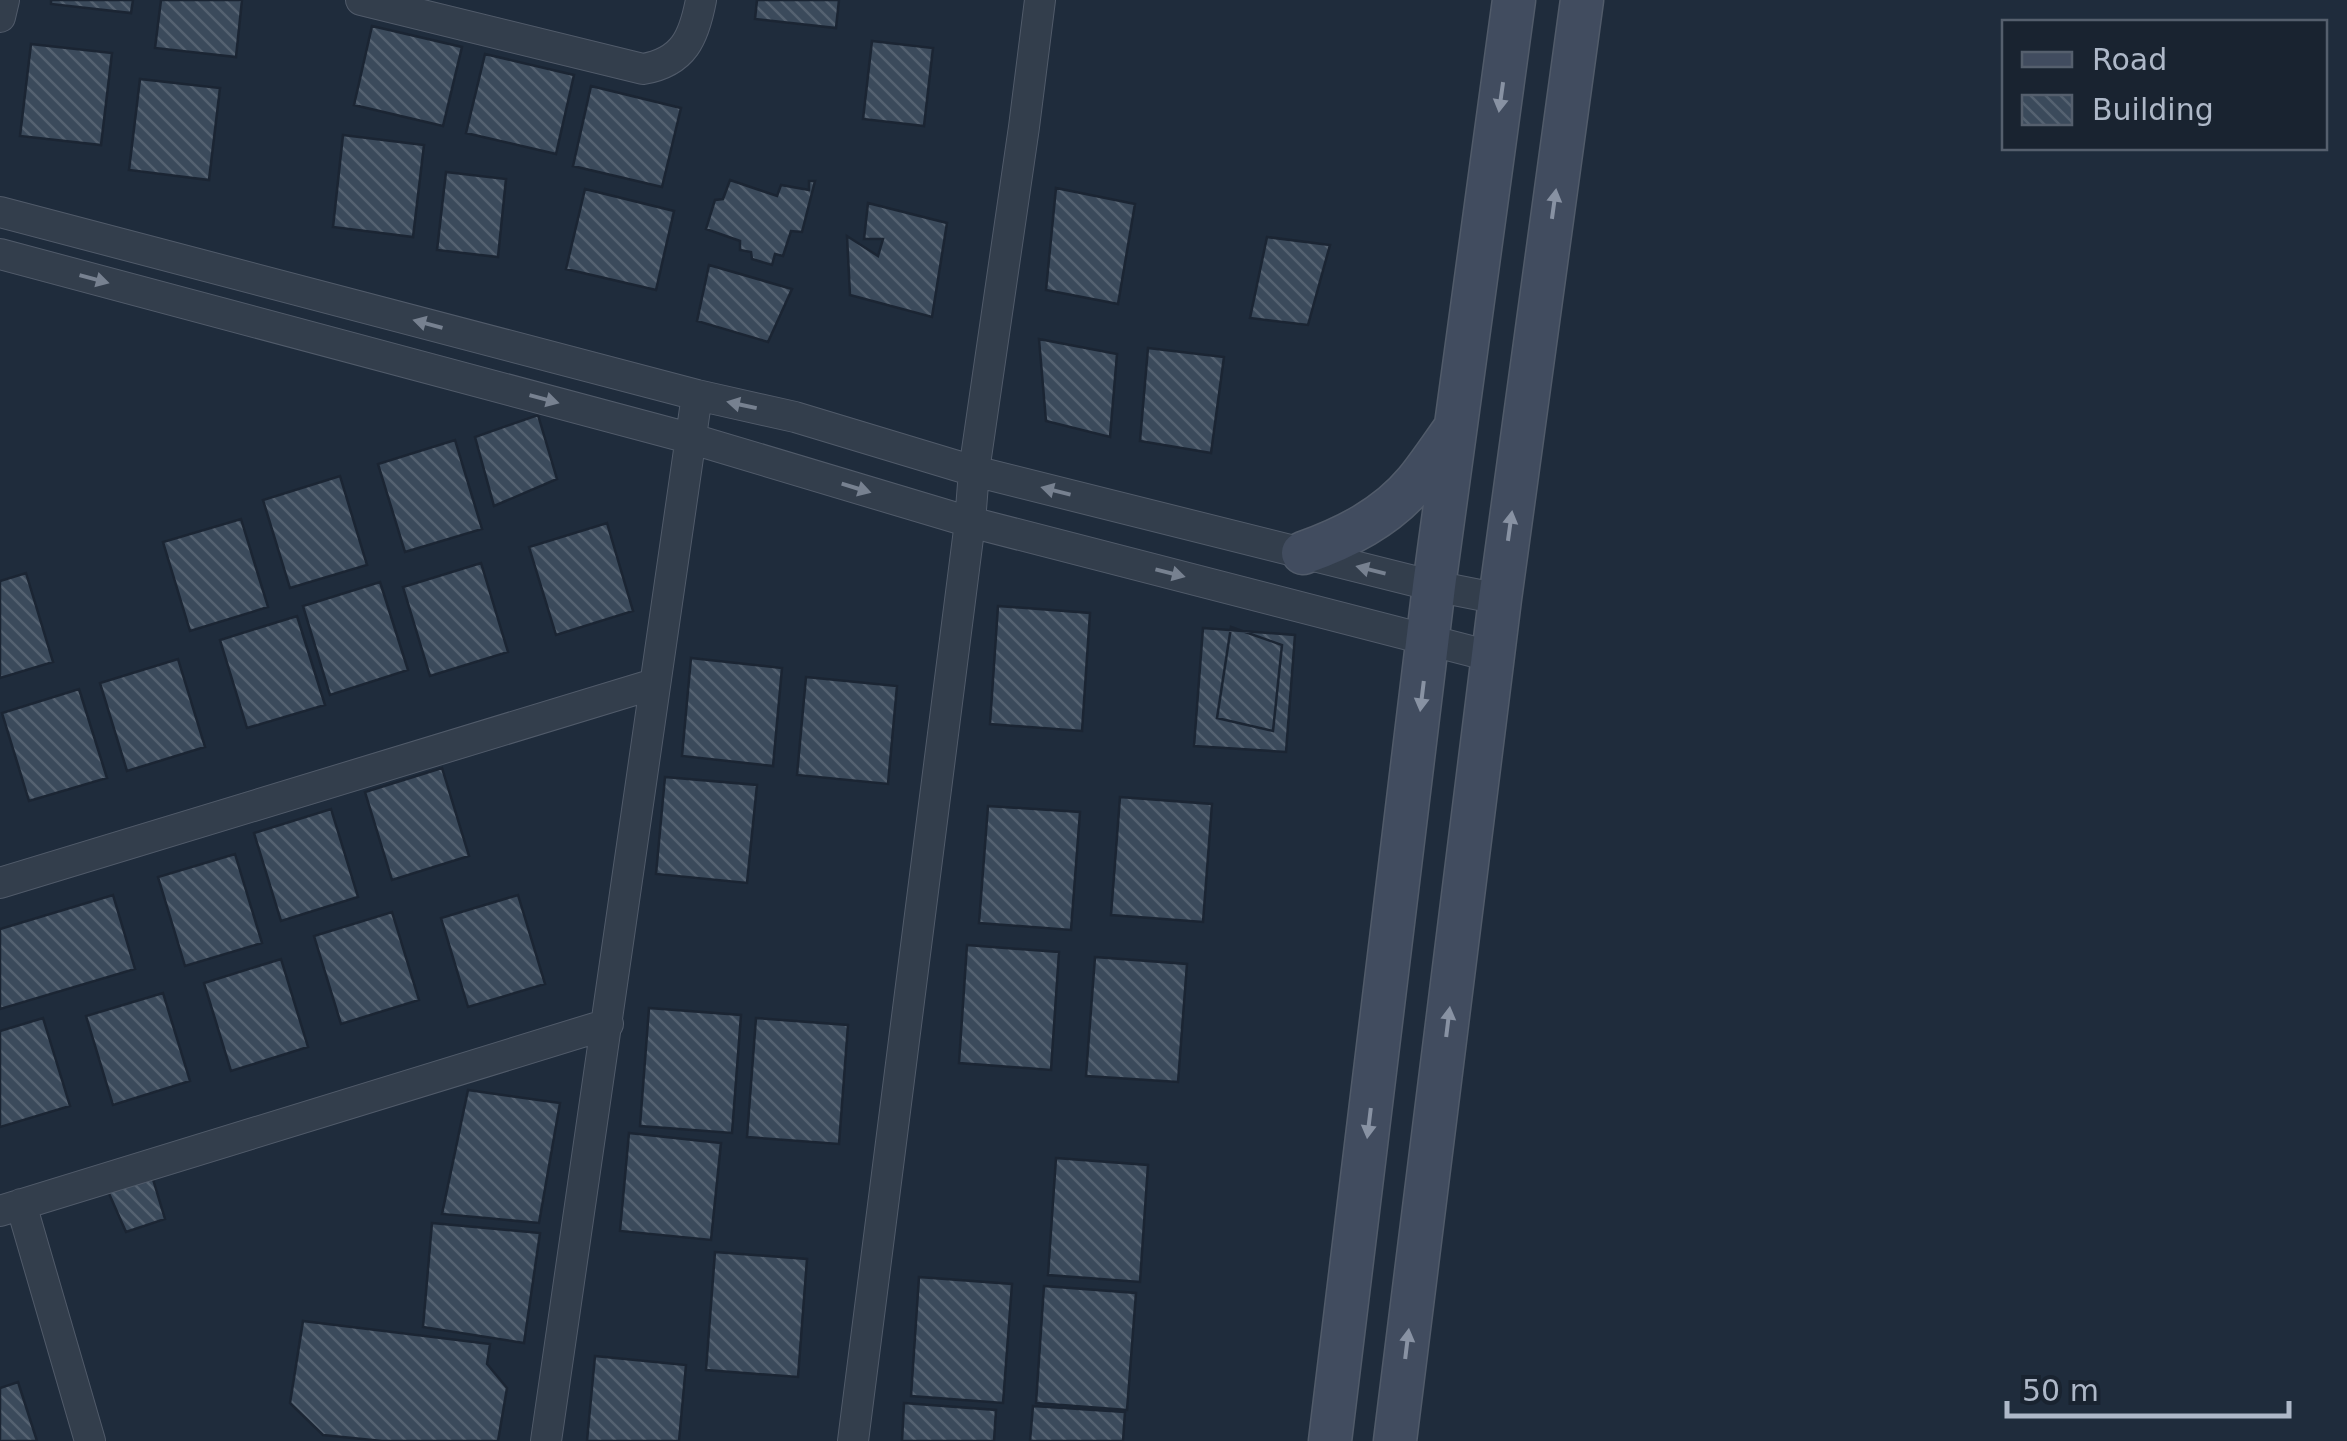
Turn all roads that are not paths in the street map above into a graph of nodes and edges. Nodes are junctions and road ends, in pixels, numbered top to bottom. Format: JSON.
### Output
{"nodes":[{"id":1,"x":4,"y":0,"type":"edge"},
{"id":2,"x":361,"y":0,"type":"edge"},
{"id":3,"x":701,"y":0,"type":"edge"},
{"id":4,"x":1040,"y":0,"type":"edge"},
{"id":5,"x":1514,"y":0,"type":"edge"},
{"id":6,"x":1582,"y":0,"type":"edge"},
{"id":7,"x":0,"y":17,"type":"edge"},
{"id":8,"x":0,"y":212,"type":"edge"},
{"id":9,"x":0,"y":254,"type":"edge"},
{"id":10,"x":697,"y":395,"type":"junction"},
{"id":11,"x":1456,"y":426,"type":"junction"},
{"id":12,"x":689,"y":438,"type":"junction"},
{"id":13,"x":974,"y":471,"type":"junction"},
{"id":14,"x":970,"y":522,"type":"junction"},
{"id":15,"x":1303,"y":553,"type":"junction"},
{"id":16,"x":1434,"y":586,"type":"junction"},
{"id":17,"x":1500,"y":600,"type":"junction"},
{"id":18,"x":1429,"y":639,"type":"junction"},
{"id":19,"x":1494,"y":657,"type":"junction"},
{"id":20,"x":654,"y":684,"type":"junction"},
{"id":21,"x":0,"y":883,"type":"edge"},
{"id":22,"x":608,"y":1024,"type":"junction"},
{"id":23,"x":10,"y":1207,"type":"edge"},
{"id":24,"x":90,"y":1441,"type":"edge"},
{"id":25,"x":546,"y":1441,"type":"edge"},
{"id":26,"x":853,"y":1441,"type":"edge"},
{"id":27,"x":1330,"y":1441,"type":"edge"},
{"id":28,"x":1395,"y":1441,"type":"edge"}],
"edges":[{"from":1,"to":7,"type":"street"},
{"from":2,"to":3,"type":"street"},
{"from":4,"to":13,"type":"street"},
{"from":5,"to":11,"type":"street","one_way":true},
{"from":17,"to":6,"type":"street","one_way":true},
{"from":10,"to":8,"type":"street","one_way":true},
{"from":9,"to":12,"type":"street","one_way":true},
{"from":10,"to":12,"type":"street"},
{"from":13,"to":10,"type":"street","one_way":true},
{"from":11,"to":15,"type":"street"},
{"from":11,"to":16,"type":"street"},
{"from":12,"to":14,"type":"street","one_way":true},
{"from":12,"to":20,"type":"street"},
{"from":13,"to":14,"type":"street"},
{"from":15,"to":13,"type":"street","one_way":true},
{"from":14,"to":18,"type":"street","one_way":true},
{"from":14,"to":26,"type":"street"},
{"from":16,"to":15,"type":"street","one_way":true},
{"from":16,"to":17,"type":"street"},
{"from":16,"to":18,"type":"street"},
{"from":17,"to":19,"type":"street"},
{"from":18,"to":19,"type":"street"},
{"from":18,"to":27,"type":"street","one_way":true},
{"from":28,"to":19,"type":"street","one_way":true},
{"from":20,"to":21,"type":"street"},
{"from":20,"to":22,"type":"street"},
{"from":22,"to":23,"type":"street"},
{"from":22,"to":25,"type":"street"},
{"from":23,"to":24,"type":"street"}]}
